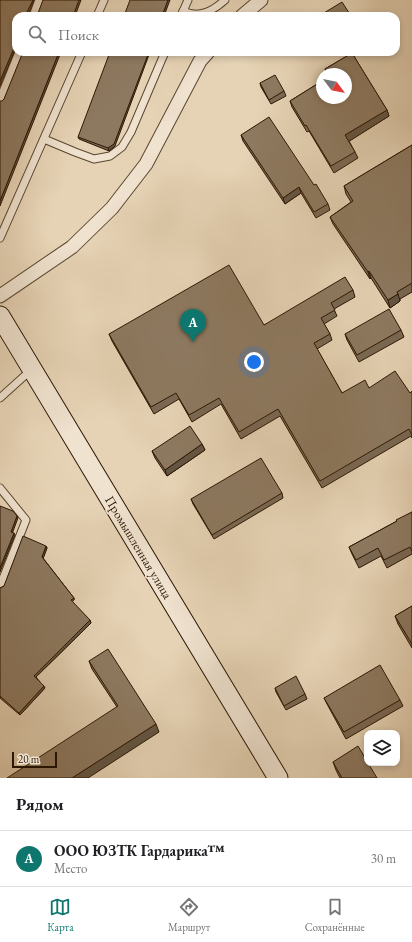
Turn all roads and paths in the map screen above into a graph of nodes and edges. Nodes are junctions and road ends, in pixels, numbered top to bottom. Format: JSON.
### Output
{"nodes":[{"id":1,"x":39,"y":0,"type":"edge"},
{"id":2,"x":104,"y":0,"type":"edge"},
{"id":3,"x":188,"y":0,"type":"edge"},
{"id":4,"x":225,"y":0,"type":"edge"},
{"id":5,"x":261,"y":0,"type":"edge"},
{"id":6,"x":34,"y":12,"type":"edge"},
{"id":7,"x":99,"y":12,"type":"edge"},
{"id":8,"x":183,"y":12,"type":"edge"},
{"id":9,"x":206,"y":12,"type":"edge"},
{"id":10,"x":247,"y":12,"type":"edge"},
{"id":11,"x":17,"y":56,"type":"edge"},
{"id":12,"x":80,"y":56,"type":"edge"},
{"id":13,"x":164,"y":56,"type":"edge"},
{"id":14,"x":205,"y":56,"type":"edge"},
{"id":15,"x":0,"y":98,"type":"edge"},
{"id":16,"x":44,"y":139,"type":"junction"},
{"id":17,"x":0,"y":238,"type":"edge"},
{"id":18,"x":0,"y":296,"type":"edge"},
{"id":19,"x":0,"y":316,"type":"edge"},
{"id":20,"x":32,"y":369,"type":"junction"},
{"id":21,"x":0,"y":398,"type":"edge"},
{"id":22,"x":0,"y":488,"type":"edge"},
{"id":23,"x":0,"y":586,"type":"edge"},
{"id":24,"x":278,"y":778,"type":"edge"}],
"edges":[{"from":1,"to":6,"type":"lane"},
{"from":2,"to":7,"type":"lane"},
{"from":3,"to":8,"type":"lane"},
{"from":4,"to":9,"type":"lane"},
{"from":5,"to":10,"type":"street"},
{"from":11,"to":15,"type":"lane"},
{"from":12,"to":16,"type":"lane"},
{"from":13,"to":16,"type":"lane"},
{"from":14,"to":18,"type":"street"},
{"from":16,"to":17,"type":"lane"},
{"from":19,"to":20,"type":"street","name":"Промышленная улица"},
{"from":20,"to":21,"type":"lane"},
{"from":20,"to":24,"type":"street","name":"Промышленная улица"},
{"from":22,"to":23,"type":"lane"}]}
